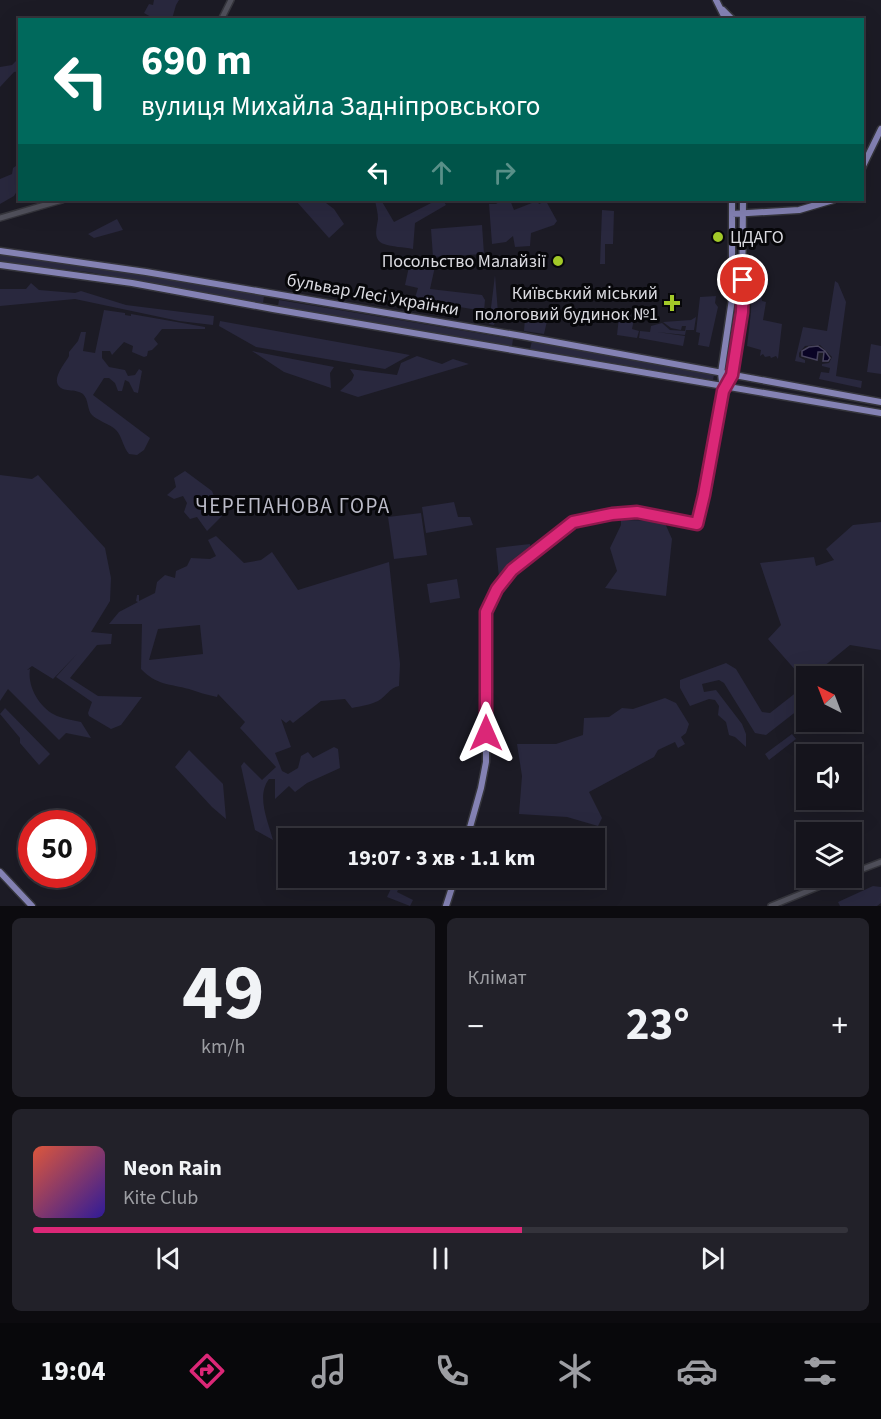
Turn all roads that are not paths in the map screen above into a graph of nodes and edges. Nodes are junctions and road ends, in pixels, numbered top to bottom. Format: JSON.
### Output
{"nodes":[{"id":1,"x":231,"y":0,"type":"edge"},
{"id":2,"x":716,"y":0,"type":"edge"},
{"id":3,"x":722,"y":9,"type":"junction"},
{"id":4,"x":222,"y":18,"type":"edge"},
{"id":5,"x":725,"y":18,"type":"edge"},
{"id":6,"x":732,"y":18,"type":"edge"},
{"id":7,"x":881,"y":129,"type":"edge"},
{"id":8,"x":864,"y":164,"type":"edge"},
{"id":9,"x":59,"y":201,"type":"edge"},
{"id":10,"x":732,"y":201,"type":"edge"},
{"id":11,"x":743,"y":201,"type":"edge"},
{"id":12,"x":744,"y":201,"type":"edge"},
{"id":13,"x":830,"y":201,"type":"edge"},
{"id":14,"x":764,"y":213,"type":"junction"},
{"id":15,"x":732,"y":214,"type":"junction"},
{"id":16,"x":742,"y":214,"type":"junction"},
{"id":17,"x":0,"y":218,"type":"edge"},
{"id":18,"x":0,"y":250,"type":"edge"},
{"id":19,"x":0,"y":265,"type":"edge"},
{"id":20,"x":275,"y":294,"type":"junction"},
{"id":21,"x":273,"y":309,"type":"junction"},
{"id":22,"x":721,"y":373,"type":"junction"},
{"id":23,"x":732,"y":375,"type":"junction"},
{"id":24,"x":782,"y":383,"type":"junction"},
{"id":25,"x":724,"y":387,"type":"junction"},
{"id":26,"x":825,"y":391,"type":"junction"},
{"id":27,"x":780,"y":395,"type":"junction"},
{"id":28,"x":881,"y":402,"type":"edge"},
{"id":29,"x":822,"y":403,"type":"junction"},
{"id":30,"x":881,"y":413,"type":"edge"},
{"id":31,"x":470,"y":828,"type":"edge"},
{"id":32,"x":881,"y":862,"type":"edge"},
{"id":33,"x":862,"y":869,"type":"edge"},
{"id":34,"x":0,"y":872,"type":"edge"},
{"id":35,"x":452,"y":888,"type":"edge"},
{"id":36,"x":815,"y":888,"type":"edge"},
{"id":37,"x":32,"y":906,"type":"edge"},
{"id":38,"x":446,"y":906,"type":"edge"},
{"id":39,"x":771,"y":906,"type":"edge"}],
"edges":[{"from":1,"to":4,"type":"street"},
{"from":2,"to":3,"type":"main road"},
{"from":3,"to":5,"type":"main road"},
{"from":3,"to":6,"type":"main road"},
{"from":7,"to":8,"type":"main road"},
{"from":9,"to":17,"type":"street"},
{"from":10,"to":15,"type":"main road"},
{"from":11,"to":16,"type":"main road"},
{"from":12,"to":14,"type":"main road"},
{"from":13,"to":14,"type":"main road"},
{"from":14,"to":16,"type":"main road"},
{"from":15,"to":16,"type":"main road"},
{"from":15,"to":22,"type":"main road"},
{"from":16,"to":23,"type":"main road"},
{"from":18,"to":20,"type":"main road","name":"бульвар Лесі Українки"},
{"from":19,"to":21,"type":"main road","name":"бульвар Лесі Українки"},
{"from":20,"to":21,"type":"main road"},
{"from":20,"to":22,"type":"main road","name":"бульвар Лесі Українки"},
{"from":21,"to":25,"type":"main road","name":"бульвар Лесі Українки"},
{"from":22,"to":23,"type":"main road","name":"бульвар Лесі Українки"},
{"from":22,"to":25,"type":"main road"},
{"from":23,"to":24,"type":"main road","name":"бульвар Лесі Українки"},
{"from":23,"to":25,"type":"main road"},
{"from":24,"to":26,"type":"main road","name":"бульвар Лесі Українки"},
{"from":24,"to":27,"type":"main road"},
{"from":25,"to":27,"type":"main road","name":"бульвар Лесі Українки"},
{"from":25,"to":31,"type":"main road"},
{"from":26,"to":28,"type":"main road","name":"бульвар Лесі Українки"},
{"from":26,"to":29,"type":"main road"},
{"from":27,"to":29,"type":"main road","name":"бульвар Лесі Українки"},
{"from":29,"to":30,"type":"main road","name":"бульвар Лесі Українки"},
{"from":32,"to":33,"type":"street"},
{"from":34,"to":37,"type":"main road"},
{"from":35,"to":38,"type":"main road"},
{"from":36,"to":39,"type":"street"}]}
